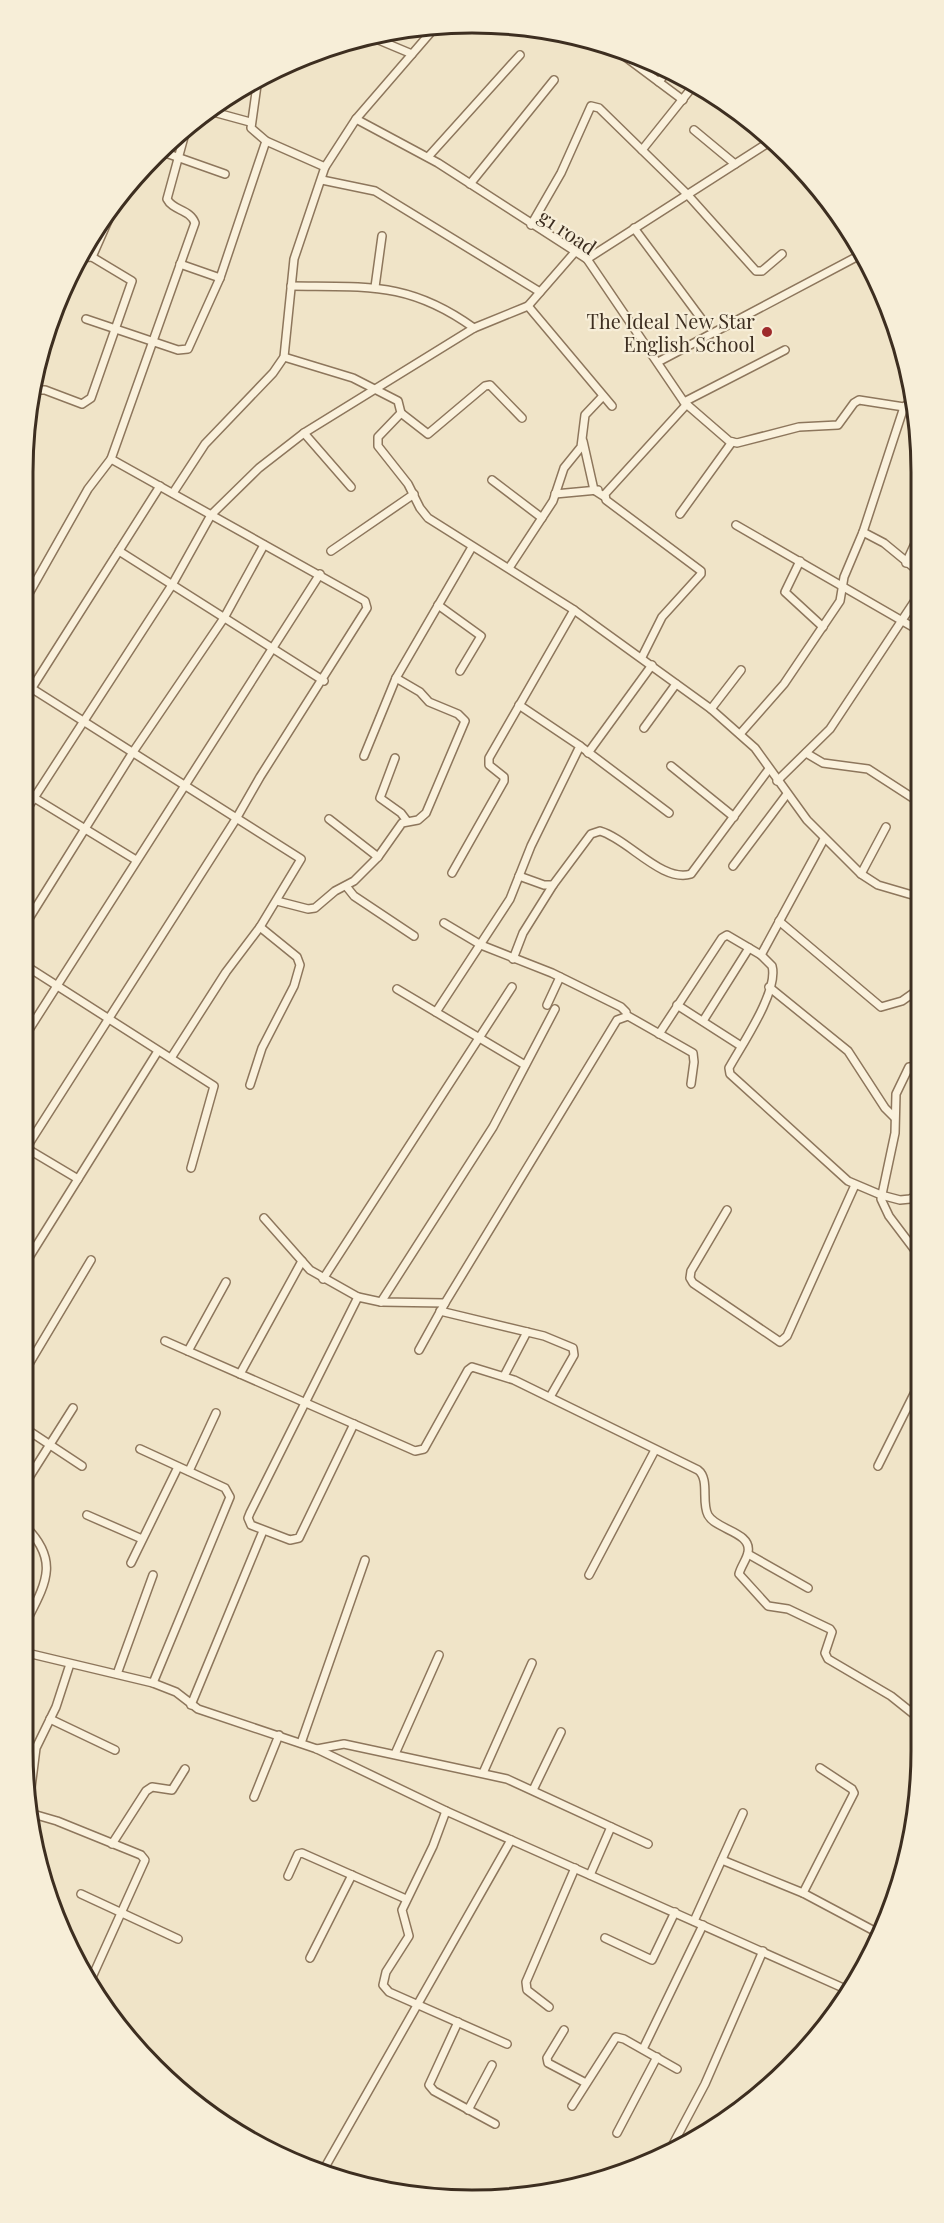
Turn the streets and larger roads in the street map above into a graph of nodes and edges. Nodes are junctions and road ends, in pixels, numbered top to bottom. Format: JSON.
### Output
{"nodes":[{"id":1,"x":428,"y":36,"type":"edge"},
{"id":2,"x":383,"y":42,"type":"edge"},
{"id":3,"x":412,"y":54,"type":"junction"},
{"id":4,"x":520,"y":55,"type":"dead end"},
{"id":5,"x":635,"y":64,"type":"edge"},
{"id":6,"x":663,"y":77,"type":"edge"},
{"id":7,"x":554,"y":80,"type":"dead end"},
{"id":8,"x":659,"y":82,"type":"junction"},
{"id":9,"x":256,"y":90,"type":"edge"},
{"id":10,"x":689,"y":91,"type":"edge"},
{"id":11,"x":683,"y":100,"type":"junction"},
{"id":12,"x":219,"y":114,"type":"edge"},
{"id":13,"x":356,"y":119,"type":"junction"},
{"id":14,"x":250,"y":122,"type":"junction"},
{"id":15,"x":694,"y":130,"type":"dead end"},
{"id":16,"x":266,"y":141,"type":"junction"},
{"id":17,"x":182,"y":143,"type":"edge"},
{"id":18,"x":765,"y":145,"type":"edge"},
{"id":19,"x":642,"y":150,"type":"junction"},
{"id":20,"x":170,"y":154,"type":"edge"},
{"id":21,"x":178,"y":157,"type":"junction"},
{"id":22,"x":428,"y":157,"type":"junction"},
{"id":23,"x":735,"y":164,"type":"junction"},
{"id":24,"x":326,"y":167,"type":"junction"},
{"id":25,"x":225,"y":174,"type":"dead end"},
{"id":26,"x":322,"y":180,"type":"junction"},
{"id":27,"x":470,"y":184,"type":"junction"},
{"id":28,"x":687,"y":194,"type":"junction"},
{"id":29,"x":531,"y":225,"type":"junction"},
{"id":30,"x":634,"y":228,"type":"junction"},
{"id":31,"x":382,"y":236,"type":"dead end"},
{"id":32,"x":99,"y":240,"type":"edge"},
{"id":33,"x":575,"y":252,"type":"junction"},
{"id":34,"x":782,"y":254,"type":"dead end"},
{"id":35,"x":92,"y":257,"type":"joint"},
{"id":36,"x":855,"y":258,"type":"edge"},
{"id":37,"x":587,"y":259,"type":"junction"},
{"id":38,"x":180,"y":264,"type":"junction"},
{"id":39,"x":220,"y":278,"type":"junction"},
{"id":40,"x":291,"y":286,"type":"junction"},
{"id":41,"x":375,"y":287,"type":"junction"},
{"id":42,"x":540,"y":292,"type":"junction"},
{"id":43,"x":528,"y":306,"type":"junction"},
{"id":44,"x":86,"y":319,"type":"dead end"},
{"id":45,"x":703,"y":321,"type":"dead end"},
{"id":46,"x":115,"y":328,"type":"junction"},
{"id":47,"x":474,"y":328,"type":"junction"},
{"id":48,"x":153,"y":341,"type":"junction"},
{"id":49,"x":785,"y":350,"type":"dead end"},
{"id":50,"x":284,"y":357,"type":"junction"},
{"id":51,"x":658,"y":362,"type":"junction"},
{"id":52,"x":373,"y":388,"type":"junction"},
{"id":53,"x":40,"y":390,"type":"edge"},
{"id":54,"x":599,"y":391,"type":"junction"},
{"id":55,"x":686,"y":403,"type":"junction"},
{"id":56,"x":612,"y":406,"type":"dead end"},
{"id":57,"x":904,"y":406,"type":"joint"},
{"id":58,"x":401,"y":413,"type":"junction"},
{"id":59,"x":522,"y":418,"type":"dead end"},
{"id":60,"x":304,"y":433,"type":"junction"},
{"id":61,"x":583,"y":441,"type":"junction"},
{"id":62,"x":732,"y":442,"type":"junction"},
{"id":63,"x":111,"y":459,"type":"junction"},
{"id":64,"x":492,"y":480,"type":"dead end"},
{"id":65,"x":160,"y":486,"type":"junction"},
{"id":66,"x":351,"y":487,"type":"dead end"},
{"id":67,"x":594,"y":490,"type":"junction"},
{"id":68,"x":173,"y":493,"type":"junction"},
{"id":69,"x":606,"y":493,"type":"junction"},
{"id":70,"x":414,"y":494,"type":"junction"},
{"id":71,"x":555,"y":494,"type":"junction"},
{"id":72,"x":680,"y":514,"type":"dead end"},
{"id":73,"x":211,"y":515,"type":"junction"},
{"id":74,"x":542,"y":518,"type":"junction"},
{"id":75,"x":736,"y":525,"type":"dead end"},
{"id":76,"x":863,"y":532,"type":"junction"},
{"id":77,"x":264,"y":544,"type":"junction"},
{"id":78,"x":472,"y":547,"type":"junction"},
{"id":79,"x":118,"y":551,"type":"junction"},
{"id":80,"x":331,"y":551,"type":"dead end"},
{"id":81,"x":911,"y":552,"type":"edge"},
{"id":82,"x":800,"y":561,"type":"junction"},
{"id":83,"x":906,"y":563,"type":"junction"},
{"id":84,"x":911,"y":566,"type":"edge"},
{"id":85,"x":509,"y":568,"type":"junction"},
{"id":86,"x":320,"y":574,"type":"junction"},
{"id":87,"x":33,"y":585,"type":"edge"},
{"id":88,"x":172,"y":585,"type":"junction"},
{"id":89,"x":843,"y":586,"type":"junction"},
{"id":90,"x":438,"y":605,"type":"junction"},
{"id":91,"x":911,"y":607,"type":"edge"},
{"id":92,"x":574,"y":610,"type":"junction"},
{"id":93,"x":224,"y":618,"type":"junction"},
{"id":94,"x":903,"y":620,"type":"junction"},
{"id":95,"x":911,"y":625,"type":"edge"},
{"id":96,"x":823,"y":627,"type":"junction"},
{"id":97,"x":273,"y":648,"type":"junction"},
{"id":98,"x":642,"y":657,"type":"junction"},
{"id":99,"x":652,"y":665,"type":"junction"},
{"id":100,"x":741,"y":670,"type":"dead end"},
{"id":101,"x":460,"y":671,"type":"dead end"},
{"id":102,"x":396,"y":678,"type":"junction"},
{"id":103,"x":324,"y":681,"type":"junction"},
{"id":104,"x":676,"y":684,"type":"junction"},
{"id":105,"x":33,"y":685,"type":"edge"},
{"id":106,"x":33,"y":689,"type":"edge"},
{"id":107,"x":519,"y":705,"type":"junction"},
{"id":108,"x":711,"y":709,"type":"junction"},
{"id":109,"x":83,"y":721,"type":"junction"},
{"id":110,"x":644,"y":728,"type":"dead end"},
{"id":111,"x":740,"y":734,"type":"junction"},
{"id":112,"x":580,"y":746,"type":"junction"},
{"id":113,"x":133,"y":752,"type":"junction"},
{"id":114,"x":588,"y":753,"type":"junction"},
{"id":115,"x":807,"y":753,"type":"junction"},
{"id":116,"x":364,"y":756,"type":"dead end"},
{"id":117,"x":395,"y":758,"type":"dead end"},
{"id":118,"x":671,"y":766,"type":"dead end"},
{"id":119,"x":769,"y":769,"type":"junction"},
{"id":120,"x":777,"y":781,"type":"junction"},
{"id":121,"x":185,"y":784,"type":"junction"},
{"id":122,"x":787,"y":795,"type":"junction"},
{"id":123,"x":34,"y":797,"type":"joint"},
{"id":124,"x":911,"y":797,"type":"edge"},
{"id":125,"x":669,"y":813,"type":"dead end"},
{"id":126,"x":734,"y":817,"type":"junction"},
{"id":127,"x":236,"y":819,"type":"junction"},
{"id":128,"x":329,"y":819,"type":"dead end"},
{"id":129,"x":407,"y":821,"type":"junction"},
{"id":130,"x":85,"y":827,"type":"junction"},
{"id":131,"x":886,"y":827,"type":"dead end"},
{"id":132,"x":824,"y":838,"type":"junction"},
{"id":133,"x":378,"y":857,"type":"junction"},
{"id":134,"x":136,"y":860,"type":"junction"},
{"id":135,"x":734,"y":866,"type":"dead end"},
{"id":136,"x":453,"y":873,"type":"dead end"},
{"id":137,"x":861,"y":874,"type":"junction"},
{"id":138,"x":519,"y":876,"type":"junction"},
{"id":139,"x":553,"y":885,"type":"junction"},
{"id":140,"x":346,"y":886,"type":"junction"},
{"id":141,"x":911,"y":894,"type":"edge"},
{"id":142,"x":277,"y":901,"type":"junction"},
{"id":143,"x":33,"y":910,"type":"edge"},
{"id":144,"x":779,"y":921,"type":"junction"},
{"id":145,"x":444,"y":923,"type":"dead end"},
{"id":146,"x":260,"y":927,"type":"junction"},
{"id":147,"x":414,"y":936,"type":"dead end"},
{"id":148,"x":480,"y":945,"type":"junction"},
{"id":149,"x":749,"y":948,"type":"junction"},
{"id":150,"x":761,"y":955,"type":"junction"},
{"id":151,"x":513,"y":959,"type":"junction"},
{"id":152,"x":33,"y":971,"type":"edge"},
{"id":153,"x":560,"y":977,"type":"junction"},
{"id":154,"x":56,"y":986,"type":"junction"},
{"id":155,"x":512,"y":987,"type":"dead end"},
{"id":156,"x":769,"y":987,"type":"junction"},
{"id":157,"x":397,"y":989,"type":"dead end"},
{"id":158,"x":911,"y":995,"type":"edge"},
{"id":159,"x":547,"y":1005,"type":"dead end"},
{"id":160,"x":677,"y":1005,"type":"junction"},
{"id":161,"x":555,"y":1009,"type":"dead end"},
{"id":162,"x":436,"y":1012,"type":"junction"},
{"id":163,"x":626,"y":1012,"type":"dead end"},
{"id":164,"x":108,"y":1020,"type":"junction"},
{"id":165,"x":703,"y":1021,"type":"junction"},
{"id":166,"x":33,"y":1022,"type":"edge"},
{"id":167,"x":659,"y":1034,"type":"junction"},
{"id":168,"x":479,"y":1038,"type":"junction"},
{"id":169,"x":741,"y":1046,"type":"junction"},
{"id":170,"x":158,"y":1051,"type":"junction"},
{"id":171,"x":171,"y":1058,"type":"junction"},
{"id":172,"x":525,"y":1065,"type":"junction"},
{"id":173,"x":911,"y":1067,"type":"edge"},
{"id":174,"x":691,"y":1084,"type":"dead end"},
{"id":175,"x":250,"y":1085,"type":"dead end"},
{"id":176,"x":894,"y":1117,"type":"junction"},
{"id":177,"x":33,"y":1137,"type":"edge"},
{"id":178,"x":33,"y":1156,"type":"edge"},
{"id":179,"x":191,"y":1168,"type":"dead end"},
{"id":180,"x":78,"y":1179,"type":"junction"},
{"id":181,"x":855,"y":1185,"type":"junction"},
{"id":182,"x":881,"y":1196,"type":"junction"},
{"id":183,"x":911,"y":1198,"type":"edge"},
{"id":184,"x":727,"y":1210,"type":"dead end"},
{"id":185,"x":264,"y":1218,"type":"dead end"},
{"id":186,"x":911,"y":1245,"type":"edge"},
{"id":187,"x":33,"y":1250,"type":"edge"},
{"id":188,"x":91,"y":1260,"type":"dead end"},
{"id":189,"x":302,"y":1261,"type":"junction"},
{"id":190,"x":323,"y":1278,"type":"junction"},
{"id":191,"x":226,"y":1282,"type":"dead end"},
{"id":192,"x":357,"y":1296,"type":"junction"},
{"id":193,"x":381,"y":1302,"type":"junction"},
{"id":194,"x":445,"y":1303,"type":"junction"},
{"id":195,"x":440,"y":1311,"type":"junction"},
{"id":196,"x":527,"y":1332,"type":"junction"},
{"id":197,"x":165,"y":1341,"type":"dead end"},
{"id":198,"x":419,"y":1350,"type":"dead end"},
{"id":199,"x":188,"y":1351,"type":"junction"},
{"id":200,"x":33,"y":1356,"type":"edge"},
{"id":201,"x":240,"y":1374,"type":"junction"},
{"id":202,"x":504,"y":1376,"type":"junction"},
{"id":203,"x":550,"y":1397,"type":"junction"},
{"id":204,"x":911,"y":1400,"type":"edge"},
{"id":205,"x":304,"y":1402,"type":"junction"},
{"id":206,"x":74,"y":1408,"type":"dead end"},
{"id":207,"x":216,"y":1413,"type":"dead end"},
{"id":208,"x":354,"y":1424,"type":"junction"},
{"id":209,"x":33,"y":1434,"type":"edge"},
{"id":210,"x":49,"y":1444,"type":"junction"},
{"id":211,"x":140,"y":1449,"type":"dead end"},
{"id":212,"x":655,"y":1450,"type":"junction"},
{"id":213,"x":82,"y":1466,"type":"dead end"},
{"id":214,"x":878,"y":1466,"type":"dead end"},
{"id":215,"x":178,"y":1467,"type":"junction"},
{"id":216,"x":33,"y":1469,"type":"edge"},
{"id":217,"x":189,"y":1472,"type":"junction"},
{"id":218,"x":87,"y":1515,"type":"dead end"},
{"id":219,"x":263,"y":1531,"type":"junction"},
{"id":220,"x":33,"y":1536,"type":"edge"},
{"id":221,"x":142,"y":1539,"type":"junction"},
{"id":222,"x":748,"y":1554,"type":"junction"},
{"id":223,"x":365,"y":1560,"type":"dead end"},
{"id":224,"x":131,"y":1563,"type":"dead end"},
{"id":225,"x":153,"y":1575,"type":"dead end"},
{"id":226,"x":589,"y":1575,"type":"dead end"},
{"id":227,"x":808,"y":1588,"type":"dead end"},
{"id":228,"x":33,"y":1608,"type":"edge"},
{"id":229,"x":33,"y":1655,"type":"edge"},
{"id":230,"x":439,"y":1655,"type":"dead end"},
{"id":231,"x":532,"y":1663,"type":"dead end"},
{"id":232,"x":70,"y":1664,"type":"junction"},
{"id":233,"x":117,"y":1674,"type":"junction"},
{"id":234,"x":153,"y":1683,"type":"junction"},
{"id":235,"x":191,"y":1705,"type":"junction"},
{"id":236,"x":911,"y":1712,"type":"edge"},
{"id":237,"x":50,"y":1719,"type":"junction"},
{"id":238,"x":561,"y":1732,"type":"dead end"},
{"id":239,"x":279,"y":1735,"type":"junction"},
{"id":240,"x":301,"y":1743,"type":"junction"},
{"id":241,"x":317,"y":1749,"type":"junction"},
{"id":242,"x":115,"y":1750,"type":"dead end"},
{"id":243,"x":395,"y":1755,"type":"junction"},
{"id":244,"x":34,"y":1766,"type":"edge"},
{"id":245,"x":820,"y":1768,"type":"dead end"},
{"id":246,"x":185,"y":1769,"type":"dead end"},
{"id":247,"x":483,"y":1773,"type":"junction"},
{"id":248,"x":533,"y":1790,"type":"junction"},
{"id":249,"x":254,"y":1797,"type":"dead end"},
{"id":250,"x":446,"y":1811,"type":"junction"},
{"id":251,"x":743,"y":1813,"type":"dead end"},
{"id":252,"x":38,"y":1816,"type":"edge"},
{"id":253,"x":611,"y":1827,"type":"junction"},
{"id":254,"x":511,"y":1840,"type":"junction"},
{"id":255,"x":112,"y":1844,"type":"junction"},
{"id":256,"x":648,"y":1844,"type":"dead end"},
{"id":257,"x":722,"y":1860,"type":"junction"},
{"id":258,"x":576,"y":1868,"type":"junction"},
{"id":259,"x":352,"y":1875,"type":"junction"},
{"id":260,"x":590,"y":1875,"type":"junction"},
{"id":261,"x":288,"y":1876,"type":"dead end"},
{"id":262,"x":803,"y":1893,"type":"junction"},
{"id":263,"x":81,"y":1894,"type":"dead end"},
{"id":264,"x":406,"y":1899,"type":"junction"},
{"id":265,"x":675,"y":1912,"type":"junction"},
{"id":266,"x":122,"y":1913,"type":"junction"},
{"id":267,"x":694,"y":1921,"type":"junction"},
{"id":268,"x":703,"y":1925,"type":"junction"},
{"id":269,"x":873,"y":1931,"type":"edge"},
{"id":270,"x":605,"y":1938,"type":"dead end"},
{"id":271,"x":178,"y":1939,"type":"dead end"},
{"id":272,"x":763,"y":1951,"type":"junction"},
{"id":273,"x":310,"y":1958,"type":"dead end"},
{"id":274,"x":94,"y":1973,"type":"edge"},
{"id":275,"x":842,"y":1987,"type":"edge"},
{"id":276,"x":419,"y":2005,"type":"junction"},
{"id":277,"x":549,"y":2007,"type":"dead end"},
{"id":278,"x":458,"y":2022,"type":"junction"},
{"id":279,"x":564,"y":2030,"type":"dead end"},
{"id":280,"x":507,"y":2044,"type":"dead end"},
{"id":281,"x":643,"y":2049,"type":"junction"},
{"id":282,"x":657,"y":2057,"type":"junction"},
{"id":283,"x":492,"y":2066,"type":"dead end"},
{"id":284,"x":677,"y":2069,"type":"dead end"},
{"id":285,"x":586,"y":2083,"type":"junction"},
{"id":286,"x":572,"y":2106,"type":"dead end"},
{"id":287,"x":468,"y":2110,"type":"junction"},
{"id":288,"x":495,"y":2124,"type":"dead end"},
{"id":289,"x":617,"y":2133,"type":"dead end"},
{"id":290,"x":675,"y":2140,"type":"edge"},
{"id":291,"x":326,"y":2165,"type":"edge"}],
"edges":[{"from":1,"to":3,"type":"street"},
{"from":2,"to":3,"type":"street"},
{"from":3,"to":13,"type":"street"},
{"from":4,"to":22,"type":"street"},
{"from":5,"to":8,"type":"street"},
{"from":6,"to":8,"type":"street"},
{"from":7,"to":27,"type":"street"},
{"from":8,"to":11,"type":"street"},
{"from":9,"to":14,"type":"street"},
{"from":10,"to":11,"type":"street"},
{"from":11,"to":19,"type":"street"},
{"from":12,"to":14,"type":"street"},
{"from":13,"to":22,"type":"street","name":"g1 road"},
{"from":13,"to":24,"type":"street"},
{"from":14,"to":16,"type":"street"},
{"from":15,"to":23,"type":"street"},
{"from":16,"to":24,"type":"street"},
{"from":16,"to":39,"type":"street"},
{"from":17,"to":21,"type":"street"},
{"from":18,"to":23,"type":"street"},
{"from":19,"to":28,"type":"street"},
{"from":19,"to":29,"type":"street"},
{"from":20,"to":21,"type":"street"},
{"from":21,"to":25,"type":"street"},
{"from":21,"to":38,"type":"street"},
{"from":22,"to":27,"type":"street","name":"g1 road"},
{"from":23,"to":28,"type":"street"},
{"from":24,"to":26,"type":"street"},
{"from":26,"to":40,"type":"street"},
{"from":26,"to":42,"type":"street"},
{"from":27,"to":29,"type":"street","name":"g1 road"},
{"from":28,"to":30,"type":"street"},
{"from":28,"to":34,"type":"street"},
{"from":29,"to":33,"type":"street","name":"g1 road"},
{"from":30,"to":37,"type":"street"},
{"from":30,"to":45,"type":"street"},
{"from":31,"to":41,"type":"street"},
{"from":32,"to":35,"type":"street"},
{"from":33,"to":37,"type":"street","name":"g1 road"},
{"from":33,"to":42,"type":"street"},
{"from":35,"to":46,"type":"street"},
{"from":36,"to":51,"type":"street"},
{"from":37,"to":51,"type":"street","name":"g1 road"},
{"from":38,"to":39,"type":"street"},
{"from":38,"to":48,"type":"street"},
{"from":39,"to":48,"type":"street"},
{"from":40,"to":41,"type":"street"},
{"from":40,"to":50,"type":"street"},
{"from":41,"to":47,"type":"street"},
{"from":42,"to":43,"type":"street"},
{"from":43,"to":47,"type":"street"},
{"from":43,"to":54,"type":"street"},
{"from":44,"to":46,"type":"street"},
{"from":46,"to":48,"type":"street"},
{"from":46,"to":53,"type":"street"},
{"from":47,"to":52,"type":"street"},
{"from":48,"to":63,"type":"street"},
{"from":49,"to":55,"type":"street"},
{"from":50,"to":52,"type":"street"},
{"from":50,"to":68,"type":"street"},
{"from":51,"to":55,"type":"street","name":"g1 road"},
{"from":52,"to":58,"type":"street"},
{"from":52,"to":60,"type":"street"},
{"from":54,"to":56,"type":"street"},
{"from":54,"to":61,"type":"street"},
{"from":55,"to":62,"type":"street","name":"g1 road"},
{"from":55,"to":69,"type":"street"},
{"from":57,"to":62,"type":"street"},
{"from":57,"to":76,"type":"street"},
{"from":58,"to":59,"type":"street"},
{"from":58,"to":70,"type":"street"},
{"from":60,"to":66,"type":"street"},
{"from":60,"to":73,"type":"street"},
{"from":61,"to":67,"type":"street"},
{"from":61,"to":71,"type":"street"},
{"from":62,"to":72,"type":"street"},
{"from":63,"to":65,"type":"street"},
{"from":63,"to":87,"type":"street"},
{"from":64,"to":74,"type":"street"},
{"from":65,"to":68,"type":"street"},
{"from":65,"to":79,"type":"street"},
{"from":67,"to":69,"type":"street"},
{"from":67,"to":71,"type":"street"},
{"from":68,"to":73,"type":"street"},
{"from":69,"to":98,"type":"street"},
{"from":70,"to":78,"type":"street"},
{"from":70,"to":80,"type":"street"},
{"from":71,"to":74,"type":"street"},
{"from":73,"to":77,"type":"street"},
{"from":73,"to":88,"type":"street"},
{"from":74,"to":85,"type":"street"},
{"from":75,"to":82,"type":"street"},
{"from":76,"to":83,"type":"street"},
{"from":76,"to":89,"type":"street"},
{"from":77,"to":86,"type":"street"},
{"from":77,"to":93,"type":"street"},
{"from":78,"to":85,"type":"street"},
{"from":78,"to":90,"type":"street"},
{"from":79,"to":88,"type":"street"},
{"from":79,"to":105,"type":"street"},
{"from":81,"to":83,"type":"street"},
{"from":82,"to":89,"type":"street"},
{"from":82,"to":96,"type":"street"},
{"from":83,"to":84,"type":"street"},
{"from":85,"to":92,"type":"street"},
{"from":86,"to":97,"type":"street"},
{"from":86,"to":103,"type":"street"},
{"from":88,"to":93,"type":"street"},
{"from":88,"to":109,"type":"street"},
{"from":89,"to":94,"type":"street"},
{"from":89,"to":96,"type":"street"},
{"from":90,"to":101,"type":"street"},
{"from":90,"to":102,"type":"street"},
{"from":91,"to":94,"type":"street"},
{"from":92,"to":98,"type":"street"},
{"from":92,"to":107,"type":"street"},
{"from":93,"to":97,"type":"street"},
{"from":93,"to":113,"type":"street"},
{"from":94,"to":95,"type":"street"},
{"from":94,"to":115,"type":"street"},
{"from":96,"to":111,"type":"street"},
{"from":97,"to":103,"type":"street"},
{"from":97,"to":121,"type":"street"},
{"from":98,"to":99,"type":"street"},
{"from":99,"to":104,"type":"street"},
{"from":99,"to":114,"type":"street"},
{"from":100,"to":108,"type":"street"},
{"from":102,"to":116,"type":"street"},
{"from":102,"to":129,"type":"street"},
{"from":103,"to":127,"type":"street"},
{"from":104,"to":108,"type":"street"},
{"from":104,"to":110,"type":"street"},
{"from":106,"to":109,"type":"street"},
{"from":107,"to":112,"type":"street"},
{"from":107,"to":136,"type":"street"},
{"from":108,"to":111,"type":"street"},
{"from":109,"to":113,"type":"street"},
{"from":109,"to":123,"type":"street"},
{"from":111,"to":119,"type":"street"},
{"from":112,"to":114,"type":"street"},
{"from":112,"to":138,"type":"street"},
{"from":113,"to":121,"type":"street"},
{"from":113,"to":130,"type":"street"},
{"from":114,"to":125,"type":"street"},
{"from":115,"to":120,"type":"street"},
{"from":115,"to":124,"type":"street"},
{"from":117,"to":129,"type":"street"},
{"from":118,"to":126,"type":"street"},
{"from":119,"to":120,"type":"street"},
{"from":119,"to":126,"type":"street"},
{"from":120,"to":122,"type":"street"},
{"from":121,"to":127,"type":"street"},
{"from":121,"to":134,"type":"street"},
{"from":122,"to":132,"type":"street"},
{"from":122,"to":135,"type":"street"},
{"from":123,"to":130,"type":"street"},
{"from":126,"to":139,"type":"street"},
{"from":127,"to":142,"type":"street"},
{"from":127,"to":164,"type":"street"},
{"from":128,"to":133,"type":"street"},
{"from":129,"to":133,"type":"street"},
{"from":130,"to":134,"type":"street"},
{"from":130,"to":143,"type":"street"},
{"from":131,"to":137,"type":"street"},
{"from":132,"to":137,"type":"street"},
{"from":132,"to":144,"type":"street"},
{"from":133,"to":140,"type":"street"},
{"from":134,"to":154,"type":"street"},
{"from":137,"to":141,"type":"street"},
{"from":138,"to":139,"type":"street"},
{"from":138,"to":148,"type":"street"},
{"from":139,"to":151,"type":"street"},
{"from":140,"to":142,"type":"street"},
{"from":140,"to":147,"type":"street"},
{"from":142,"to":146,"type":"street"},
{"from":144,"to":150,"type":"street"},
{"from":144,"to":158,"type":"street"},
{"from":145,"to":148,"type":"street"},
{"from":146,"to":171,"type":"street"},
{"from":146,"to":175,"type":"street"},
{"from":148,"to":151,"type":"street"},
{"from":148,"to":162,"type":"street"},
{"from":149,"to":150,"type":"street"},
{"from":149,"to":160,"type":"street"},
{"from":149,"to":165,"type":"street"},
{"from":150,"to":156,"type":"street"},
{"from":151,"to":153,"type":"street"},
{"from":152,"to":154,"type":"street"},
{"from":153,"to":159,"type":"street"},
{"from":153,"to":163,"type":"street"},
{"from":154,"to":164,"type":"street"},
{"from":154,"to":166,"type":"street"},
{"from":155,"to":168,"type":"street"},
{"from":156,"to":169,"type":"street"},
{"from":156,"to":176,"type":"street"},
{"from":157,"to":162,"type":"street"},
{"from":160,"to":165,"type":"street"},
{"from":160,"to":167,"type":"street"},
{"from":161,"to":172,"type":"street"},
{"from":162,"to":168,"type":"street"},
{"from":164,"to":170,"type":"street"},
{"from":164,"to":177,"type":"street"},
{"from":165,"to":169,"type":"street"},
{"from":167,"to":174,"type":"street"},
{"from":167,"to":194,"type":"street"},
{"from":168,"to":172,"type":"street"},
{"from":168,"to":190,"type":"street"},
{"from":169,"to":181,"type":"street"},
{"from":170,"to":171,"type":"street"},
{"from":170,"to":180,"type":"street"},
{"from":171,"to":179,"type":"street"},
{"from":172,"to":193,"type":"street"},
{"from":173,"to":176,"type":"street"},
{"from":176,"to":182,"type":"street"},
{"from":178,"to":180,"type":"street"},
{"from":180,"to":187,"type":"street"},
{"from":181,"to":182,"type":"street"},
{"from":181,"to":184,"type":"street"},
{"from":182,"to":183,"type":"street"},
{"from":182,"to":186,"type":"street"},
{"from":185,"to":189,"type":"street"},
{"from":188,"to":200,"type":"street"},
{"from":189,"to":190,"type":"street"},
{"from":189,"to":201,"type":"street"},
{"from":190,"to":192,"type":"street"},
{"from":191,"to":199,"type":"street"},
{"from":192,"to":193,"type":"street"},
{"from":192,"to":205,"type":"street"},
{"from":193,"to":194,"type":"street"},
{"from":194,"to":195,"type":"street"},
{"from":195,"to":196,"type":"street"},
{"from":195,"to":198,"type":"street"},
{"from":196,"to":202,"type":"street"},
{"from":196,"to":203,"type":"street"},
{"from":197,"to":199,"type":"street"},
{"from":199,"to":201,"type":"street"},
{"from":201,"to":205,"type":"street"},
{"from":202,"to":203,"type":"street"},
{"from":202,"to":208,"type":"street"},
{"from":203,"to":212,"type":"street"},
{"from":204,"to":214,"type":"street"},
{"from":205,"to":208,"type":"street"},
{"from":205,"to":219,"type":"street"},
{"from":206,"to":210,"type":"street"},
{"from":207,"to":217,"type":"street"},
{"from":208,"to":219,"type":"street"},
{"from":209,"to":210,"type":"street"},
{"from":210,"to":213,"type":"street"},
{"from":210,"to":216,"type":"street"},
{"from":211,"to":215,"type":"street"},
{"from":212,"to":222,"type":"street"},
{"from":212,"to":226,"type":"street"},
{"from":215,"to":217,"type":"street"},
{"from":215,"to":221,"type":"street"},
{"from":217,"to":234,"type":"street"},
{"from":218,"to":221,"type":"street"},
{"from":219,"to":235,"type":"street"},
{"from":220,"to":228,"type":"street"},
{"from":221,"to":224,"type":"street"},
{"from":222,"to":227,"type":"street"},
{"from":222,"to":236,"type":"street"},
{"from":223,"to":240,"type":"street"},
{"from":225,"to":233,"type":"street"},
{"from":229,"to":232,"type":"street"},
{"from":230,"to":243,"type":"street"},
{"from":231,"to":247,"type":"street"},
{"from":232,"to":233,"type":"street"},
{"from":232,"to":237,"type":"street"},
{"from":233,"to":234,"type":"street"},
{"from":234,"to":235,"type":"street"},
{"from":235,"to":239,"type":"street"},
{"from":237,"to":242,"type":"street"},
{"from":237,"to":244,"type":"street"},
{"from":238,"to":248,"type":"street"},
{"from":239,"to":240,"type":"street"},
{"from":239,"to":249,"type":"street"},
{"from":240,"to":241,"type":"street"},
{"from":241,"to":243,"type":"street"},
{"from":241,"to":250,"type":"street"},
{"from":243,"to":247,"type":"street"},
{"from":245,"to":262,"type":"street"},
{"from":246,"to":255,"type":"street"},
{"from":247,"to":248,"type":"street"},
{"from":248,"to":253,"type":"street"},
{"from":250,"to":254,"type":"street"},
{"from":250,"to":264,"type":"street"},
{"from":251,"to":257,"type":"street"},
{"from":252,"to":255,"type":"street"},
{"from":253,"to":256,"type":"street"},
{"from":253,"to":260,"type":"street"},
{"from":254,"to":258,"type":"street"},
{"from":254,"to":276,"type":"street"},
{"from":255,"to":266,"type":"street"},
{"from":257,"to":262,"type":"street"},
{"from":257,"to":267,"type":"street"},
{"from":258,"to":260,"type":"street"},
{"from":258,"to":277,"type":"street"},
{"from":259,"to":261,"type":"street"},
{"from":259,"to":264,"type":"street"},
{"from":259,"to":273,"type":"street"},
{"from":260,"to":265,"type":"street"},
{"from":262,"to":269,"type":"street"},
{"from":263,"to":266,"type":"street"},
{"from":264,"to":276,"type":"street"},
{"from":265,"to":267,"type":"street"},
{"from":265,"to":270,"type":"street"},
{"from":266,"to":271,"type":"street"},
{"from":266,"to":274,"type":"street"},
{"from":267,"to":268,"type":"street"},
{"from":268,"to":272,"type":"street"},
{"from":268,"to":281,"type":"street"},
{"from":272,"to":275,"type":"street"},
{"from":272,"to":290,"type":"street"},
{"from":276,"to":278,"type":"street"},
{"from":276,"to":291,"type":"street"},
{"from":278,"to":280,"type":"street"},
{"from":278,"to":287,"type":"street"},
{"from":279,"to":285,"type":"street"},
{"from":281,"to":282,"type":"street"},
{"from":281,"to":285,"type":"street"},
{"from":282,"to":284,"type":"street"},
{"from":282,"to":289,"type":"street"},
{"from":283,"to":287,"type":"street"},
{"from":285,"to":286,"type":"street"},
{"from":287,"to":288,"type":"street"}]}
